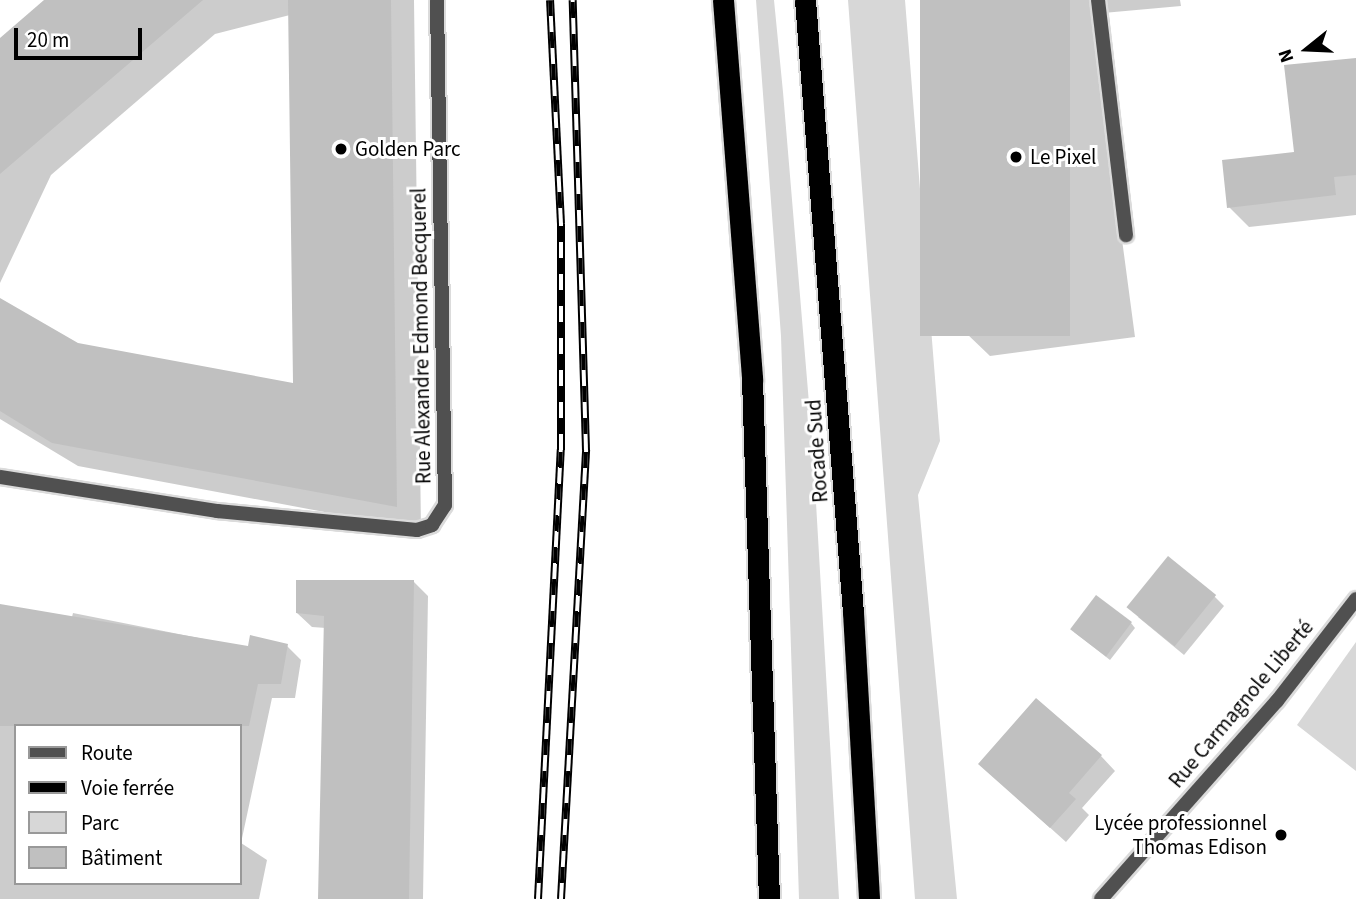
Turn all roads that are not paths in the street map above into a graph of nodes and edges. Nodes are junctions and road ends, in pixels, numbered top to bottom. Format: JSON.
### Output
{"nodes":[{"id":1,"x":438,"y":0,"type":"edge"},
{"id":2,"x":723,"y":0,"type":"edge"},
{"id":3,"x":805,"y":0,"type":"edge"},
{"id":4,"x":1098,"y":0,"type":"edge"},
{"id":5,"x":1126,"y":236,"type":"dead end"},
{"id":6,"x":0,"y":477,"type":"edge"},
{"id":7,"x":1356,"y":599,"type":"edge"},
{"id":8,"x":769,"y":899,"type":"edge"},
{"id":9,"x":869,"y":899,"type":"edge"},
{"id":10,"x":1101,"y":899,"type":"edge"}],
"edges":[{"from":1,"to":6,"type":"street","name":"Rue Alexandre Edmond Becquerel"},
{"from":2,"to":8,"type":"highway"},
{"from":3,"to":9,"type":"highway","name":"Rocade Sud"},
{"from":4,"to":5,"type":"street"},
{"from":7,"to":10,"type":"street","name":"Rue Carmagnole Liberté"}]}
